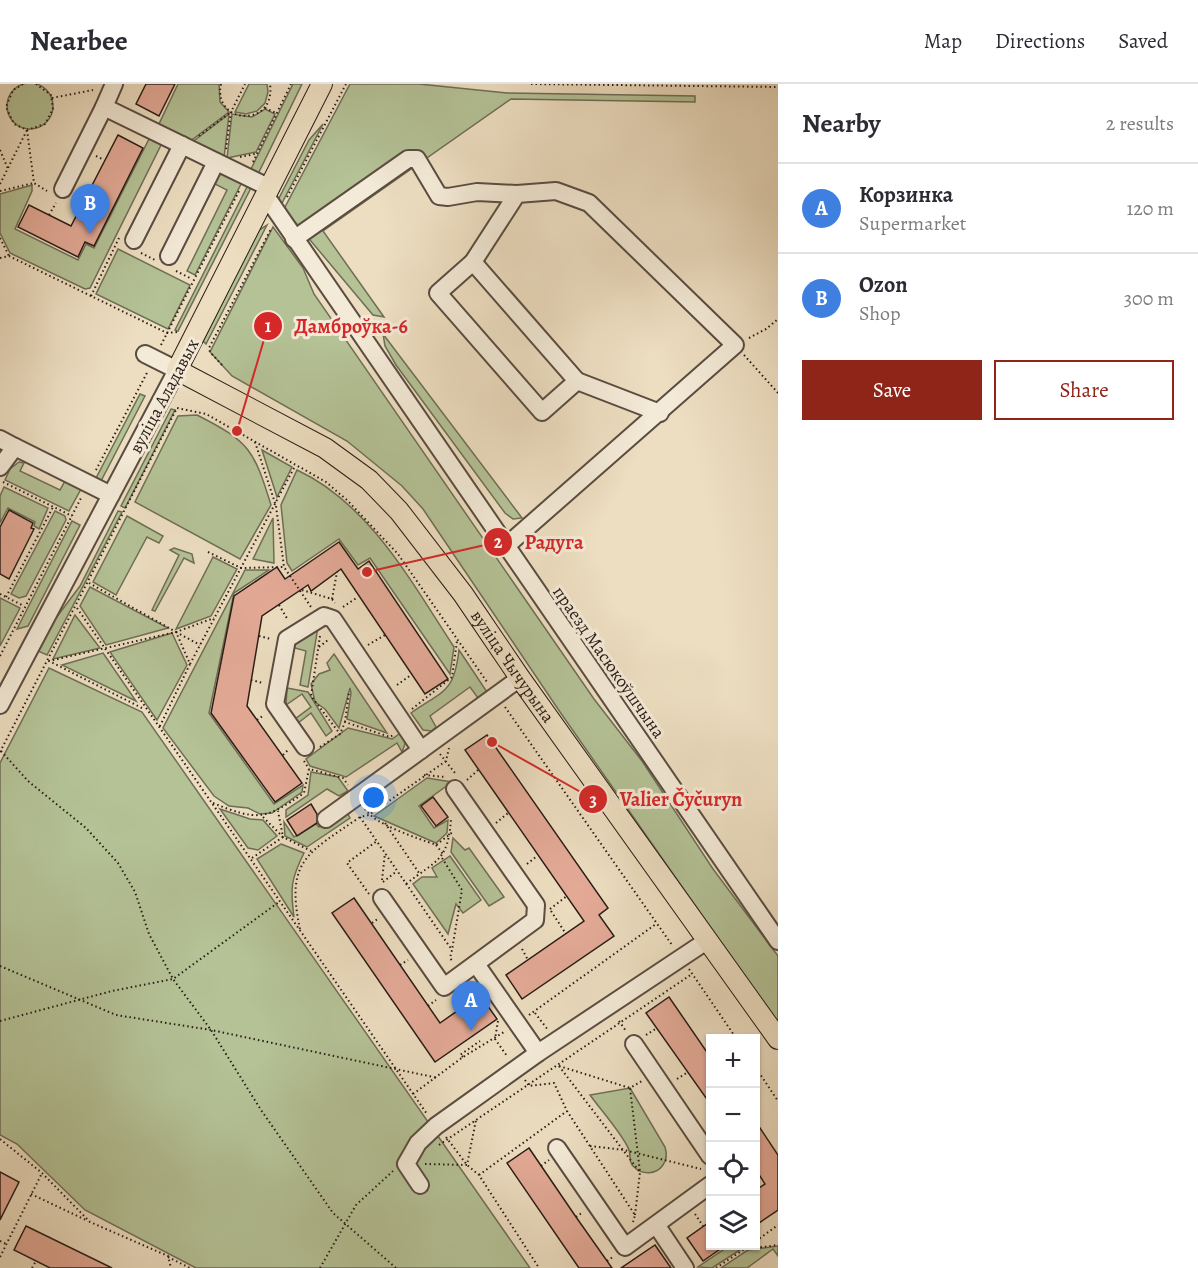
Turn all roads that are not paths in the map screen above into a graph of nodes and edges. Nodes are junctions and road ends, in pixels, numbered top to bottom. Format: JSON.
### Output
{"nodes":[{"id":1,"x":322,"y":84,"type":"edge"},
{"id":2,"x":113,"y":86,"type":"edge"},
{"id":3,"x":104,"y":107,"type":"junction"},
{"id":4,"x":182,"y":145,"type":"junction"},
{"id":5,"x":221,"y":156,"type":"junction"},
{"id":6,"x":268,"y":192,"type":"junction"},
{"id":7,"x":61,"y":194,"type":"road end"},
{"id":8,"x":517,"y":194,"type":"junction"},
{"id":9,"x":128,"y":235,"type":"road end"},
{"id":10,"x":294,"y":239,"type":"junction"},
{"id":11,"x":170,"y":256,"type":"dead end"},
{"id":12,"x":473,"y":262,"type":"junction"},
{"id":13,"x":149,"y":356,"type":"road end"},
{"id":14,"x":177,"y":370,"type":"junction"},
{"id":15,"x":577,"y":381,"type":"junction"},
{"id":16,"x":660,"y":413,"type":"junction"},
{"id":17,"x":0,"y":439,"type":"edge"},
{"id":18,"x":15,"y":447,"type":"junction"},
{"id":19,"x":0,"y":466,"type":"edge"},
{"id":20,"x":111,"y":495,"type":"junction"},
{"id":21,"x":506,"y":547,"type":"junction"},
{"id":22,"x":520,"y":678,"type":"junction"},
{"id":23,"x":0,"y":705,"type":"edge"},
{"id":24,"x":308,"y":750,"type":"road end"},
{"id":25,"x":428,"y":750,"type":"junction"},
{"id":26,"x":456,"y":782,"type":"road end"},
{"id":27,"x":326,"y":819,"type":"dead end"},
{"id":28,"x":382,"y":890,"type":"road end"},
{"id":29,"x":708,"y":940,"type":"junction"},
{"id":30,"x":778,"y":941,"type":"edge"},
{"id":31,"x":469,"y":969,"type":"junction"},
{"id":32,"x":778,"y":1039,"type":"edge"},
{"id":33,"x":634,"y":1044,"type":"dead end"},
{"id":34,"x":538,"y":1053,"type":"junction"},
{"id":35,"x":557,"y":1148,"type":"dead end"},
{"id":36,"x":706,"y":1149,"type":"edge"},
{"id":37,"x":420,"y":1185,"type":"dead end"},
{"id":38,"x":706,"y":1189,"type":"edge"},
{"id":39,"x":657,"y":1226,"type":"junction"},
{"id":40,"x":685,"y":1268,"type":"edge"}],
"edges":[{"from":1,"to":6,"type":"main road","name":"вуліца Аладавых"},
{"from":2,"to":3,"type":"street"},
{"from":3,"to":4,"type":"street"},
{"from":3,"to":7,"type":"street"},
{"from":4,"to":5,"type":"street"},
{"from":4,"to":9,"type":"street"},
{"from":5,"to":6,"type":"street"},
{"from":5,"to":11,"type":"street"},
{"from":6,"to":10,"type":"street","name":"праезд Масюкоўшчына"},
{"from":6,"to":14,"type":"main road","name":"вуліца Аладавых"},
{"from":8,"to":10,"type":"street"},
{"from":8,"to":12,"type":"street"},
{"from":8,"to":16,"type":"street"},
{"from":10,"to":21,"type":"street","name":"праезд Масюкоўшчына"},
{"from":12,"to":15,"type":"street"},
{"from":12,"to":15,"type":"street"},
{"from":13,"to":14,"type":"street"},
{"from":14,"to":20,"type":"street","name":"вуліца Аладавых"},
{"from":14,"to":22,"type":"main road","name":"вуліца Чычурына"},
{"from":15,"to":16,"type":"street"},
{"from":16,"to":21,"type":"street"},
{"from":17,"to":18,"type":"street"},
{"from":18,"to":19,"type":"street"},
{"from":18,"to":20,"type":"street"},
{"from":20,"to":23,"type":"street","name":"вуліца Аладавых"},
{"from":21,"to":30,"type":"street","name":"праезд Масюкоўшчына"},
{"from":22,"to":25,"type":"street"},
{"from":22,"to":29,"type":"main road","name":"вуліца Чычурына"},
{"from":24,"to":25,"type":"street"},
{"from":25,"to":27,"type":"street"},
{"from":26,"to":31,"type":"street"},
{"from":28,"to":31,"type":"street"},
{"from":29,"to":32,"type":"main road","name":"вуліца Чычурына"},
{"from":29,"to":34,"type":"street"},
{"from":31,"to":34,"type":"street"},
{"from":33,"to":36,"type":"street"},
{"from":34,"to":37,"type":"street"},
{"from":35,"to":39,"type":"street"},
{"from":38,"to":39,"type":"street"},
{"from":39,"to":40,"type":"street"}]}
